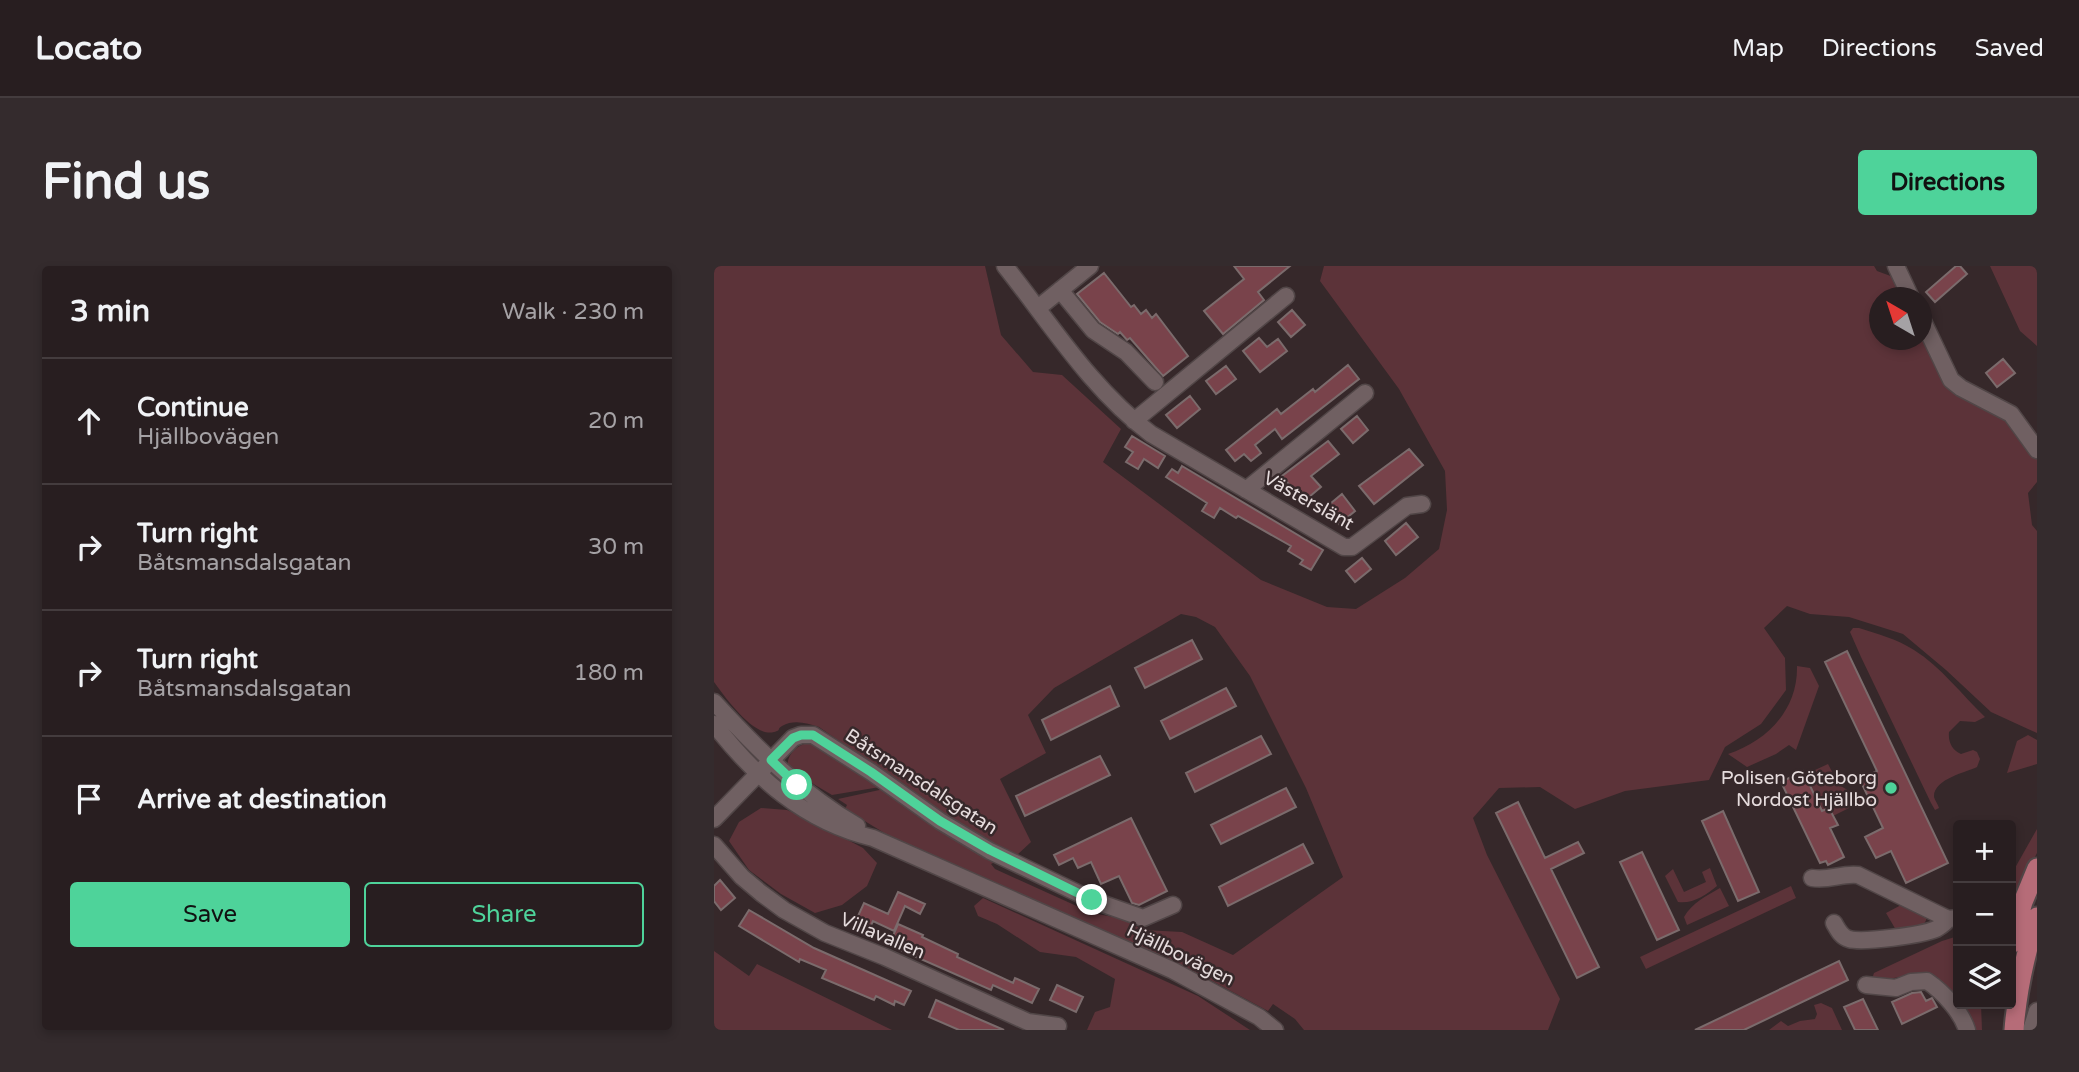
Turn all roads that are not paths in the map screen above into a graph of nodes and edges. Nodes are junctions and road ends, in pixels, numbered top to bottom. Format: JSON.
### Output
{"nodes":[{"id":1,"x":1005,"y":266,"type":"edge"},
{"id":2,"x":1090,"y":266,"type":"edge"},
{"id":3,"x":1896,"y":266,"type":"edge"},
{"id":4,"x":1906,"y":287,"type":"edge"},
{"id":5,"x":1060,"y":290,"type":"junction"},
{"id":6,"x":1286,"y":296,"type":"dead end"},
{"id":7,"x":1038,"y":308,"type":"junction"},
{"id":8,"x":1932,"y":340,"type":"edge"},
{"id":9,"x":1155,"y":382,"type":"dead end"},
{"id":10,"x":1366,"y":394,"type":"dead end"},
{"id":11,"x":1134,"y":421,"type":"junction"},
{"id":12,"x":2037,"y":450,"type":"edge"},
{"id":13,"x":1246,"y":490,"type":"junction"},
{"id":14,"x":1422,"y":504,"type":"dead end"},
{"id":15,"x":714,"y":702,"type":"edge"},
{"id":16,"x":714,"y":724,"type":"edge"},
{"id":17,"x":771,"y":760,"type":"junction"},
{"id":18,"x":757,"y":774,"type":"junction"},
{"id":19,"x":714,"y":819,"type":"edge"},
{"id":20,"x":873,"y":838,"type":"junction"},
{"id":21,"x":714,"y":845,"type":"edge"},
{"id":22,"x":2037,"y":868,"type":"edge"},
{"id":23,"x":1812,"y":878,"type":"dead end"},
{"id":24,"x":1173,"y":905,"type":"dead end"},
{"id":25,"x":1953,"y":918,"type":"edge"},
{"id":26,"x":2028,"y":920,"type":"edge"},
{"id":27,"x":1834,"y":923,"type":"dead end"},
{"id":28,"x":2016,"y":937,"type":"edge"},
{"id":29,"x":1866,"y":985,"type":"dead end"},
{"id":30,"x":2004,"y":1009,"type":"edge"},
{"id":31,"x":2037,"y":1011,"type":"edge"},
{"id":32,"x":1058,"y":1026,"type":"dead end"},
{"id":33,"x":1275,"y":1030,"type":"edge"},
{"id":34,"x":1967,"y":1030,"type":"edge"},
{"id":35,"x":2004,"y":1030,"type":"edge"},
{"id":36,"x":2014,"y":1030,"type":"edge"},
{"id":37,"x":2031,"y":1030,"type":"edge"}],
"edges":[{"from":1,"to":7,"type":"street","name":"Västerslänt"},
{"from":2,"to":5,"type":"street"},
{"from":3,"to":4,"type":"street"},
{"from":5,"to":7,"type":"street"},
{"from":5,"to":9,"type":"street"},
{"from":6,"to":11,"type":"street"},
{"from":7,"to":11,"type":"street","name":"Västerslänt"},
{"from":8,"to":12,"type":"street"},
{"from":10,"to":13,"type":"street","name":"Västerslänt"},
{"from":11,"to":13,"type":"street","name":"Västerslänt"},
{"from":13,"to":14,"type":"street","name":"Västerslänt"},
{"from":15,"to":17,"type":"street","name":"Hjällbovägen"},
{"from":16,"to":18,"type":"street","name":"Hjällbovägen"},
{"from":17,"to":18,"type":"street"},
{"from":17,"to":20,"type":"street","name":"Hjällbovägen"},
{"from":17,"to":24,"type":"street","name":"Båtsmansdalsgatan"},
{"from":18,"to":19,"type":"street"},
{"from":18,"to":20,"type":"street","name":"Hjällbovägen"},
{"from":20,"to":33,"type":"street","name":"Hjällbovägen"},
{"from":21,"to":32,"type":"street","name":"Villavallen"},
{"from":22,"to":26,"type":"main road"},
{"from":23,"to":25,"type":"street"},
{"from":25,"to":27,"type":"street"},
{"from":26,"to":28,"type":"main road"},
{"from":26,"to":36,"type":"main road"},
{"from":29,"to":34,"type":"street"},
{"from":30,"to":35,"type":"main road"},
{"from":31,"to":37,"type":"street"}]}
